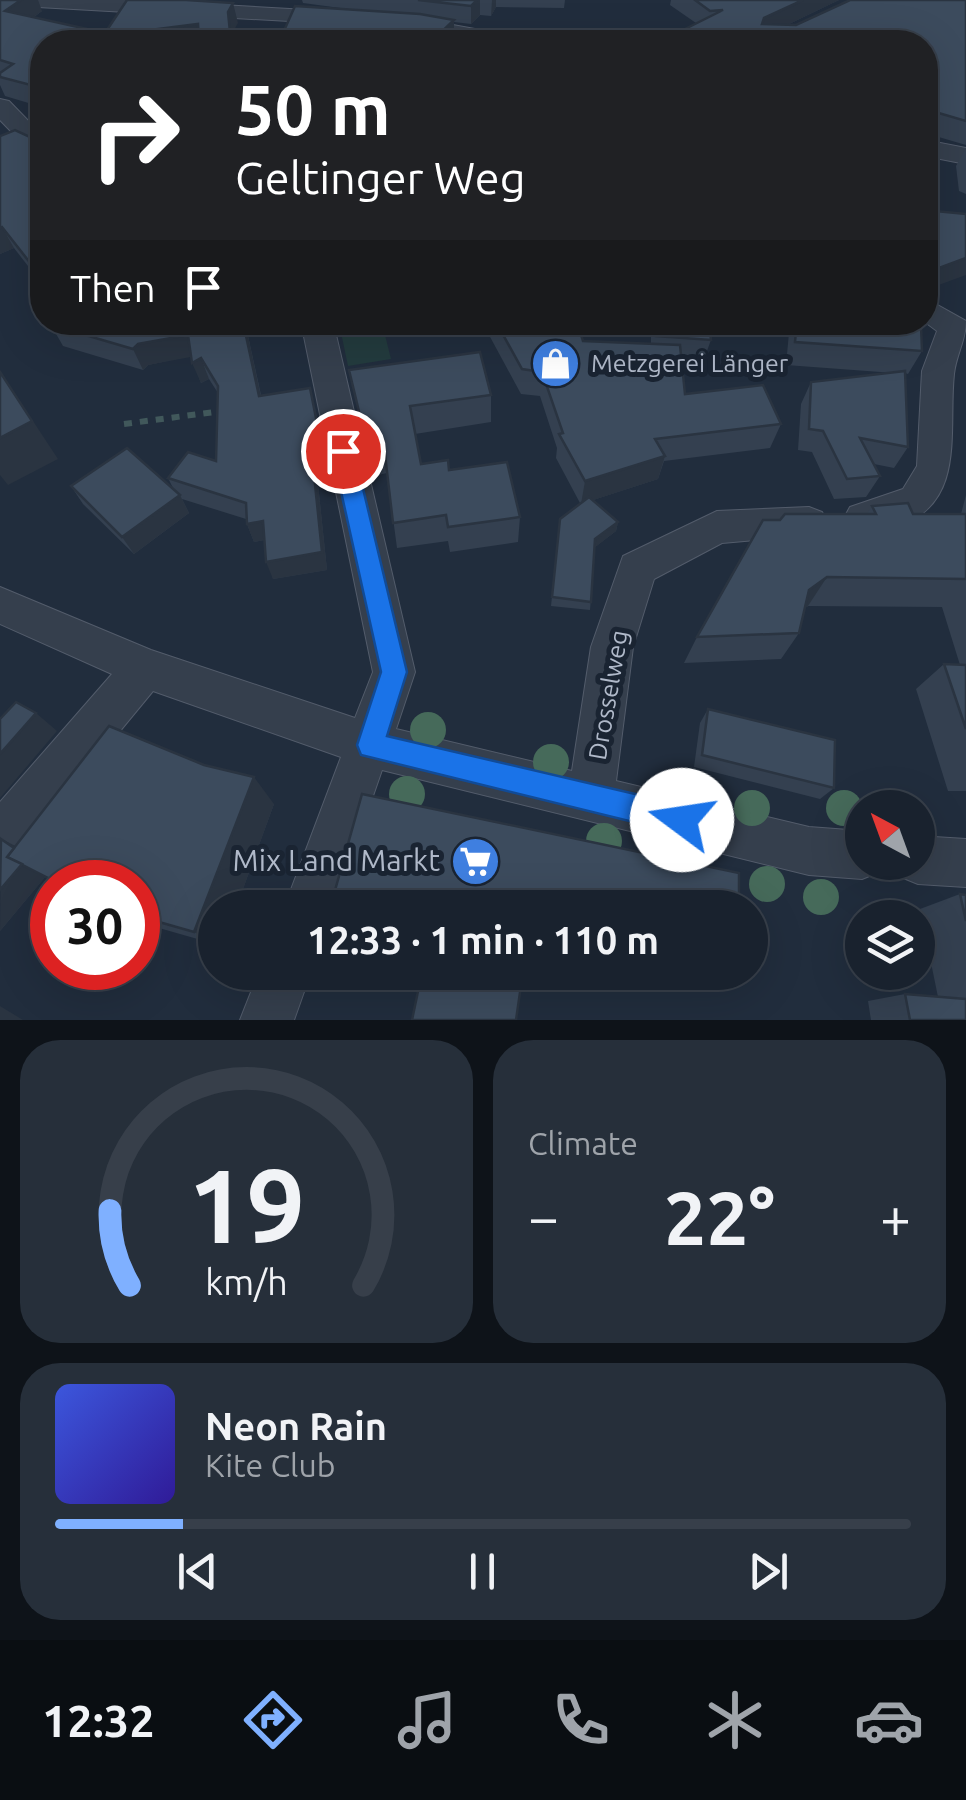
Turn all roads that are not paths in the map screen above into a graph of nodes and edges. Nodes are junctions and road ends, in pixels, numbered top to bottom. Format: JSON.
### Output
{"nodes":[{"id":1,"x":20,"y":0,"type":"edge"},
{"id":2,"x":436,"y":1,"type":"edge"},
{"id":3,"x":264,"y":6,"type":"edge"},
{"id":4,"x":422,"y":24,"type":"junction"},
{"id":5,"x":451,"y":30,"type":"edge"},
{"id":6,"x":0,"y":106,"type":"edge"},
{"id":7,"x":30,"y":136,"type":"edge"},
{"id":8,"x":938,"y":151,"type":"edge"},
{"id":9,"x":966,"y":156,"type":"edge"},
{"id":10,"x":947,"y":322,"type":"edge"},
{"id":11,"x":320,"y":335,"type":"edge"},
{"id":12,"x":0,"y":606,"type":"edge"},
{"id":13,"x":145,"y":668,"type":"junction"},
{"id":14,"x":370,"y":745,"type":"junction"},
{"id":15,"x":591,"y":798,"type":"junction"},
{"id":16,"x":0,"y":839,"type":"edge"},
{"id":17,"x":845,"y":854,"type":"edge"},
{"id":18,"x":935,"y":861,"type":"edge"},
{"id":19,"x":966,"y":863,"type":"edge"},
{"id":20,"x":316,"y":890,"type":"edge"},
{"id":21,"x":278,"y":990,"type":"edge"},
{"id":22,"x":267,"y":1020,"type":"edge"}],
"edges":[{"from":1,"to":3,"type":"street"},
{"from":2,"to":4,"type":"street"},
{"from":3,"to":4,"type":"street"},
{"from":4,"to":5,"type":"street"},
{"from":6,"to":7,"type":"street"},
{"from":8,"to":9,"type":"street"},
{"from":10,"to":15,"type":"street","name":"Drosselweg"},
{"from":11,"to":14,"type":"street"},
{"from":12,"to":13,"type":"street"},
{"from":13,"to":14,"type":"street"},
{"from":13,"to":16,"type":"street"},
{"from":14,"to":15,"type":"street"},
{"from":14,"to":20,"type":"street"},
{"from":15,"to":17,"type":"street"},
{"from":18,"to":19,"type":"street"},
{"from":21,"to":22,"type":"street"}]}
